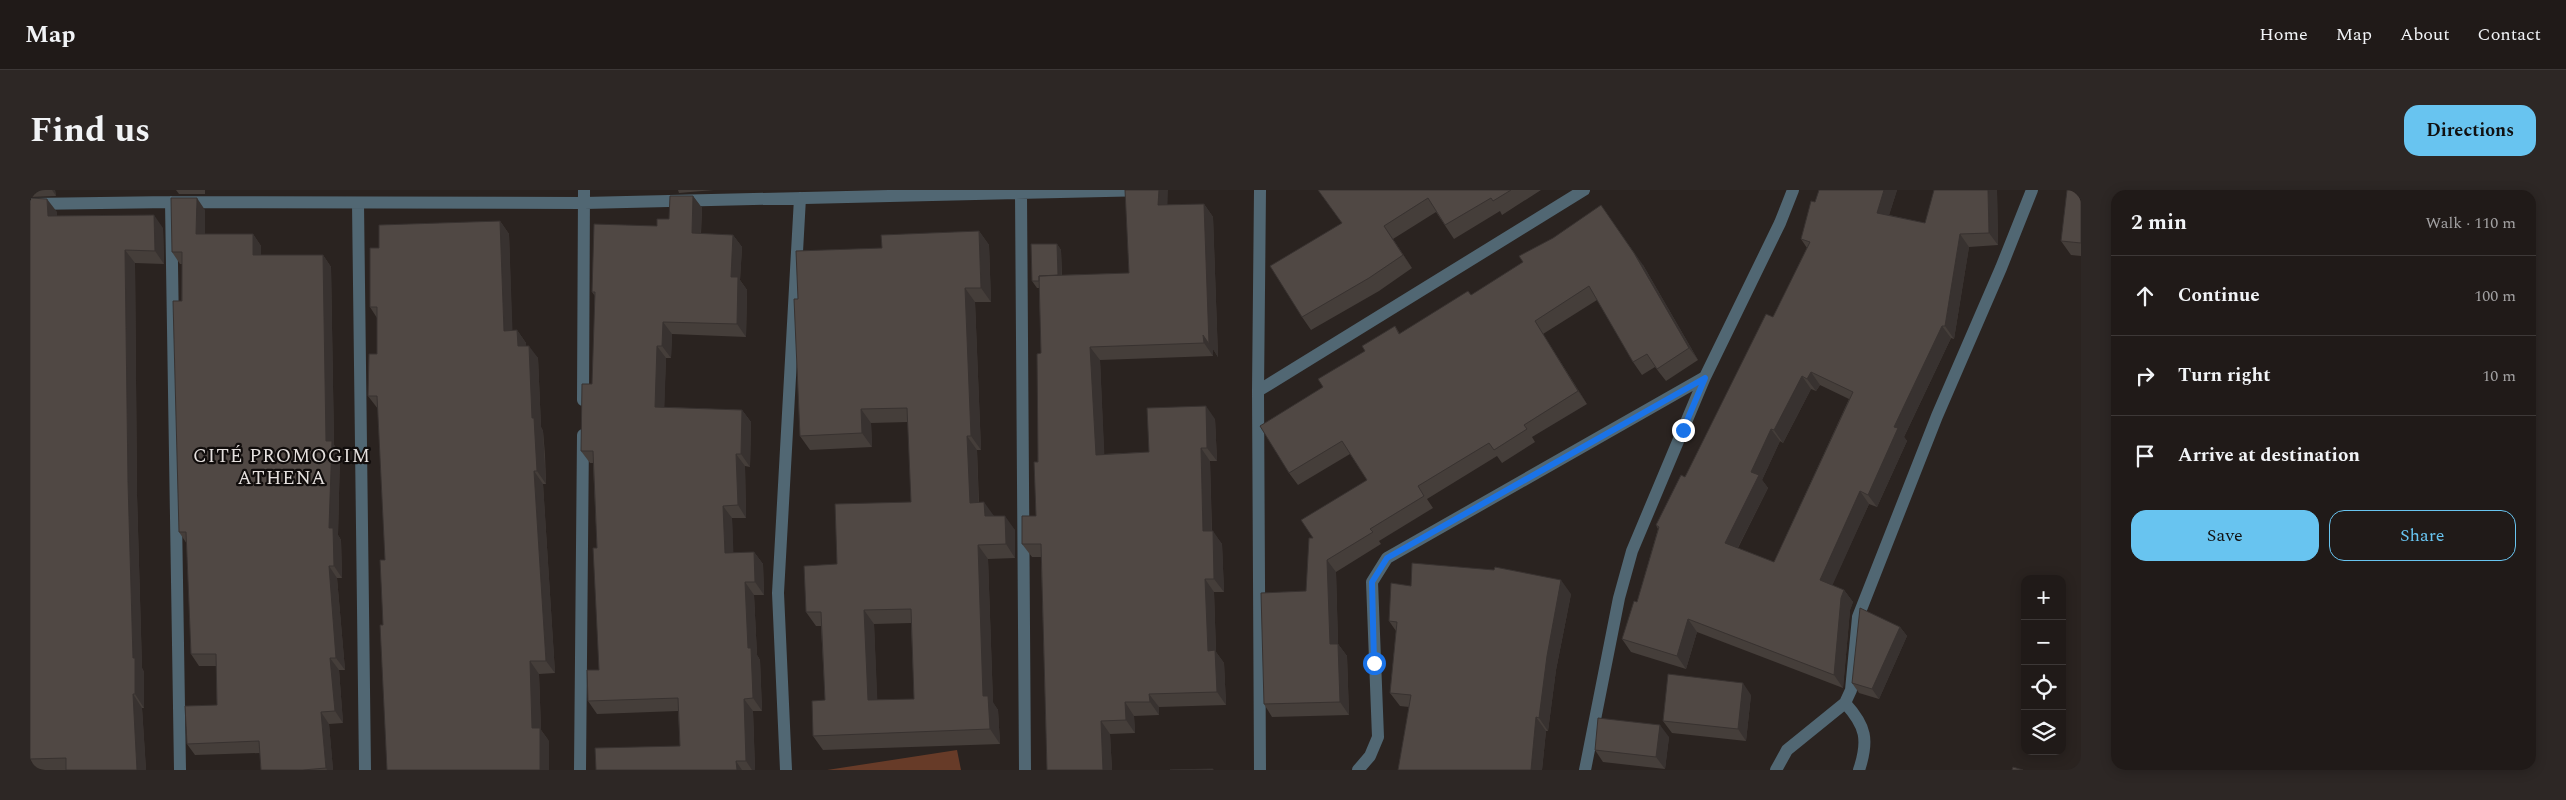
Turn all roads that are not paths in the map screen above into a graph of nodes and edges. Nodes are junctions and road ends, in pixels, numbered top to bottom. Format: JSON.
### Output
{"nodes":[{"id":1,"x":584,"y":190,"type":"edge"},
{"id":2,"x":1150,"y":190,"type":"edge"},
{"id":3,"x":1260,"y":190,"type":"edge"},
{"id":4,"x":1584,"y":190,"type":"edge"},
{"id":5,"x":1793,"y":190,"type":"edge"},
{"id":6,"x":2032,"y":190,"type":"edge"},
{"id":7,"x":1020,"y":194,"type":"junction"},
{"id":8,"x":800,"y":198,"type":"junction"},
{"id":9,"x":171,"y":202,"type":"junction"},
{"id":10,"x":358,"y":203,"type":"junction"},
{"id":11,"x":584,"y":203,"type":"junction"},
{"id":12,"x":30,"y":204,"type":"edge"},
{"id":13,"x":1705,"y":378,"type":"junction"},
{"id":14,"x":1258,"y":391,"type":"junction"},
{"id":15,"x":1845,"y":703,"type":"junction"},
{"id":16,"x":180,"y":770,"type":"edge"},
{"id":17,"x":365,"y":770,"type":"edge"},
{"id":18,"x":580,"y":770,"type":"edge"},
{"id":19,"x":786,"y":770,"type":"edge"},
{"id":20,"x":1025,"y":770,"type":"edge"},
{"id":21,"x":1260,"y":770,"type":"edge"},
{"id":22,"x":1358,"y":770,"type":"edge"},
{"id":23,"x":1585,"y":770,"type":"edge"},
{"id":24,"x":1776,"y":770,"type":"edge"},
{"id":25,"x":1859,"y":770,"type":"edge"}],
"edges":[{"from":1,"to":11,"type":"street"},
{"from":2,"to":7,"type":"street"},
{"from":3,"to":14,"type":"street"},
{"from":4,"to":14,"type":"street"},
{"from":5,"to":13,"type":"street"},
{"from":6,"to":15,"type":"street"},
{"from":7,"to":8,"type":"street"},
{"from":7,"to":20,"type":"street"},
{"from":8,"to":11,"type":"street"},
{"from":8,"to":19,"type":"street"},
{"from":9,"to":10,"type":"street"},
{"from":9,"to":12,"type":"street"},
{"from":9,"to":16,"type":"street"},
{"from":10,"to":11,"type":"street"},
{"from":10,"to":17,"type":"street"},
{"from":11,"to":18,"type":"street"},
{"from":13,"to":22,"type":"street"},
{"from":13,"to":23,"type":"street"},
{"from":14,"to":21,"type":"street"},
{"from":15,"to":24,"type":"street"},
{"from":15,"to":25,"type":"street"}]}
